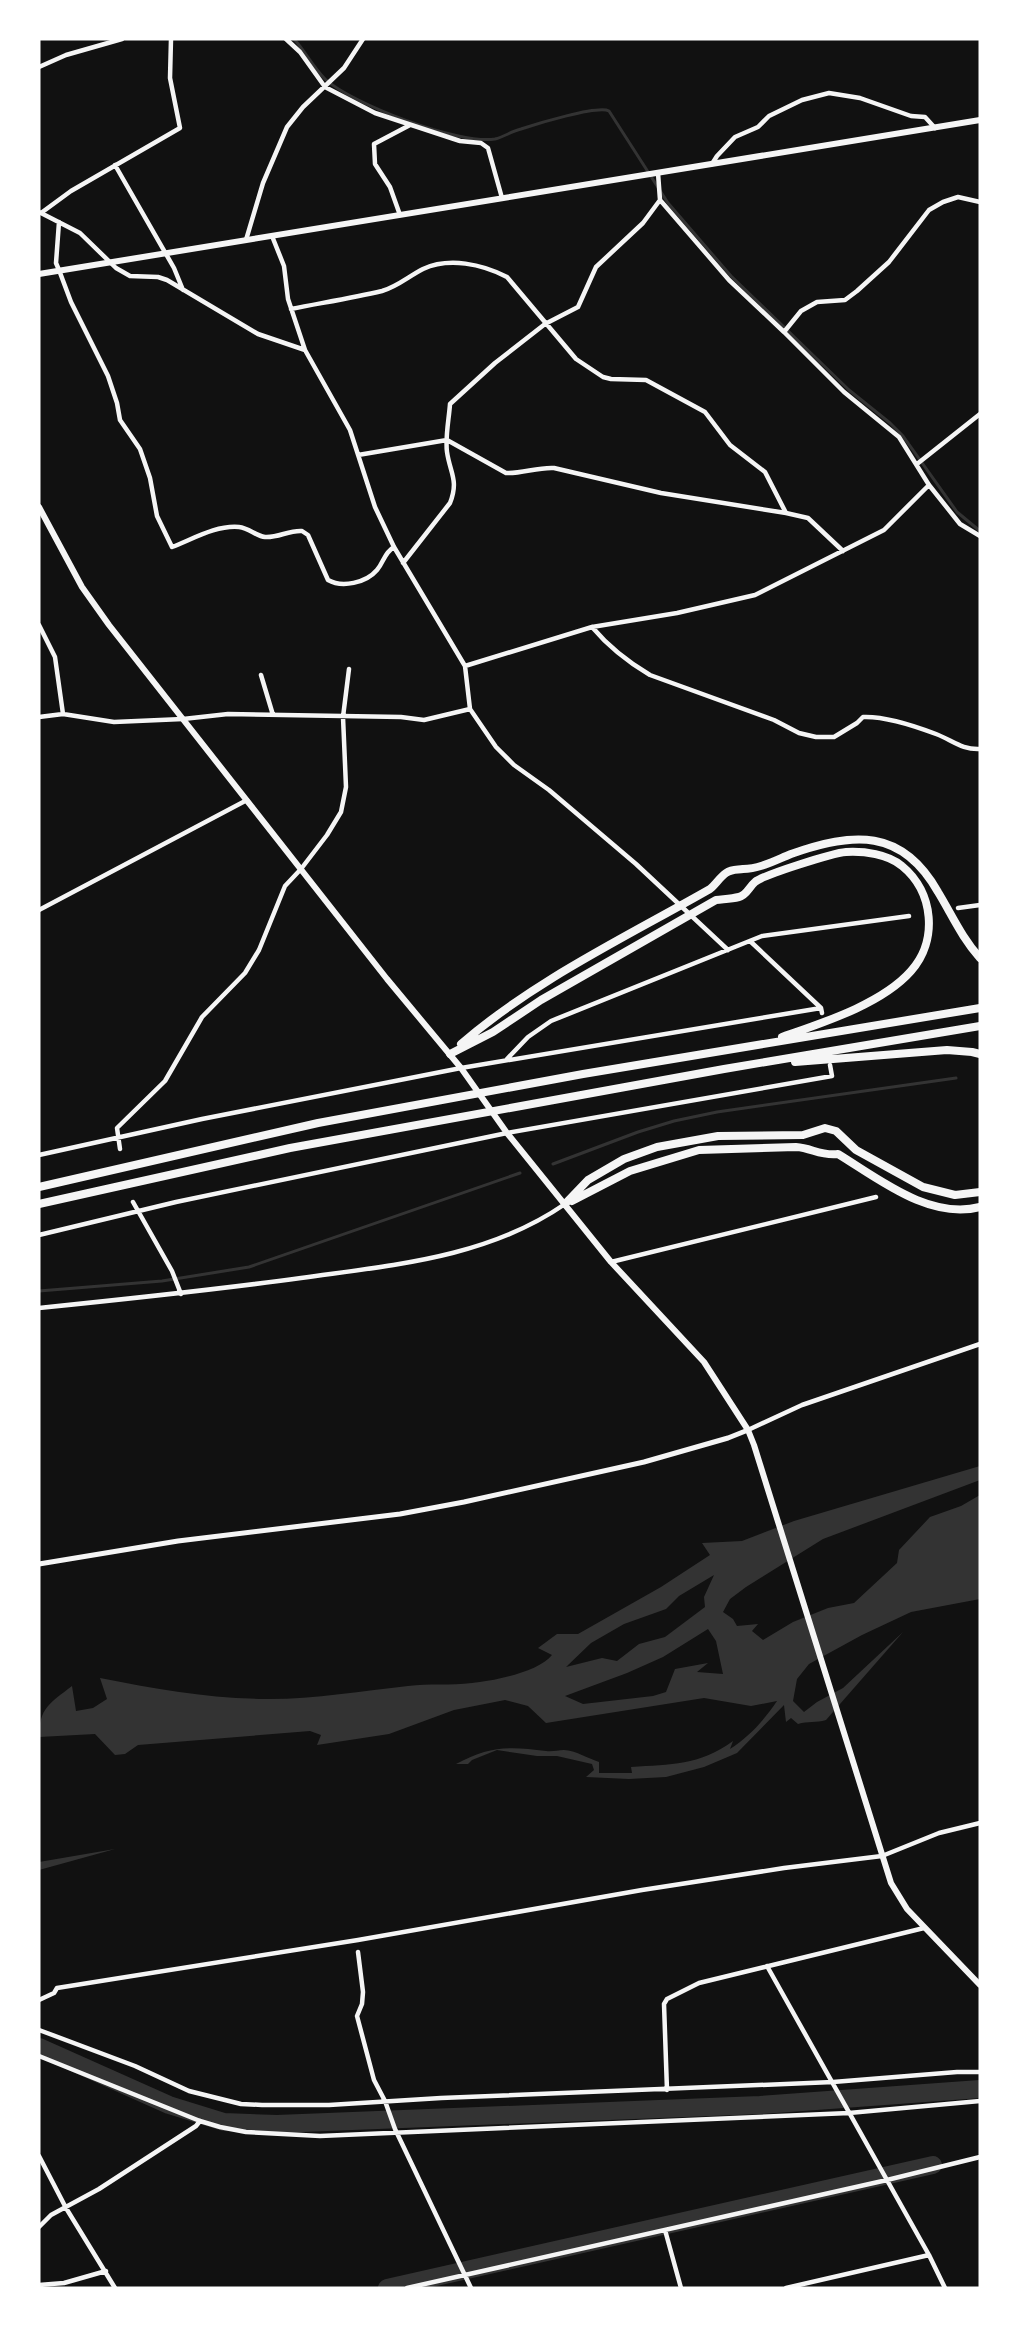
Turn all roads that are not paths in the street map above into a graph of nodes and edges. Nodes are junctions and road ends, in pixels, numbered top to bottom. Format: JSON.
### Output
{"nodes":[{"id":1,"x":122,"y":39,"type":"edge"},
{"id":2,"x":171,"y":39,"type":"edge"},
{"id":3,"x":286,"y":39,"type":"edge"},
{"id":4,"x":363,"y":39,"type":"edge"},
{"id":5,"x":39,"y":67,"type":"edge"},
{"id":6,"x":325,"y":87,"type":"junction"},
{"id":7,"x":980,"y":120,"type":"edge"},
{"id":8,"x":410,"y":126,"type":"junction"},
{"id":9,"x":935,"y":128,"type":"junction"},
{"id":10,"x":711,"y":164,"type":"junction"},
{"id":11,"x":115,"y":165,"type":"junction"},
{"id":12,"x":658,"y":173,"type":"junction"},
{"id":13,"x":502,"y":198,"type":"junction"},
{"id":14,"x":660,"y":200,"type":"junction"},
{"id":15,"x":980,"y":202,"type":"edge"},
{"id":16,"x":40,"y":212,"type":"edge"},
{"id":17,"x":400,"y":215,"type":"junction"},
{"id":18,"x":59,"y":222,"type":"junction"},
{"id":19,"x":272,"y":236,"type":"junction"},
{"id":20,"x":246,"y":240,"type":"junction"},
{"id":21,"x":164,"y":253,"type":"junction"},
{"id":22,"x":108,"y":261,"type":"junction"},
{"id":23,"x":58,"y":270,"type":"junction"},
{"id":24,"x":39,"y":274,"type":"edge"},
{"id":25,"x":183,"y":290,"type":"junction"},
{"id":26,"x":291,"y":309,"type":"junction"},
{"id":27,"x":545,"y":324,"type":"junction"},
{"id":28,"x":784,"y":332,"type":"junction"},
{"id":29,"x":305,"y":350,"type":"junction"},
{"id":30,"x":980,"y":414,"type":"edge"},
{"id":31,"x":447,"y":440,"type":"junction"},
{"id":32,"x":358,"y":455,"type":"junction"},
{"id":33,"x":917,"y":464,"type":"junction"},
{"id":34,"x":929,"y":485,"type":"junction"},
{"id":35,"x":39,"y":507,"type":"edge"},
{"id":36,"x":786,"y":513,"type":"junction"},
{"id":37,"x":980,"y":536,"type":"edge"},
{"id":38,"x":394,"y":547,"type":"junction"},
{"id":39,"x":843,"y":551,"type":"junction"},
{"id":40,"x":403,"y":563,"type":"junction"},
{"id":41,"x":39,"y":625,"type":"edge"},
{"id":42,"x":592,"y":627,"type":"junction"},
{"id":43,"x":465,"y":666,"type":"junction"},
{"id":44,"x":349,"y":669,"type":"dead end"},
{"id":45,"x":261,"y":675,"type":"dead end"},
{"id":46,"x":470,"y":709,"type":"junction"},
{"id":47,"x":63,"y":714,"type":"junction"},
{"id":48,"x":273,"y":715,"type":"junction"},
{"id":49,"x":39,"y":717,"type":"edge"},
{"id":50,"x":343,"y":717,"type":"junction"},
{"id":51,"x":183,"y":719,"type":"junction"},
{"id":52,"x":980,"y":749,"type":"edge"},
{"id":53,"x":247,"y":800,"type":"junction"},
{"id":54,"x":301,"y":869,"type":"junction"},
{"id":55,"x":980,"y":905,"type":"edge"},
{"id":56,"x":680,"y":906,"type":"junction"},
{"id":57,"x":958,"y":908,"type":"dead end"},
{"id":58,"x":39,"y":910,"type":"edge"},
{"id":59,"x":690,"y":916,"type":"junction"},
{"id":60,"x":909,"y":916,"type":"dead end"},
{"id":61,"x":750,"y":941,"type":"junction"},
{"id":62,"x":728,"y":950,"type":"junction"},
{"id":63,"x":980,"y":958,"type":"edge"},
{"id":64,"x":980,"y":1008,"type":"edge"},
{"id":65,"x":980,"y":1026,"type":"edge"},
{"id":66,"x":762,"y":1045,"type":"junction"},
{"id":67,"x":450,"y":1054,"type":"junction"},
{"id":68,"x":980,"y":1054,"type":"edge"},
{"id":69,"x":507,"y":1059,"type":"junction"},
{"id":70,"x":830,"y":1065,"type":"dead end"},
{"id":71,"x":461,"y":1068,"type":"junction"},
{"id":72,"x":724,"y":1069,"type":"junction"},
{"id":73,"x":507,"y":1133,"type":"junction"},
{"id":74,"x":117,"y":1137,"type":"junction"},
{"id":75,"x":120,"y":1149,"type":"dead end"},
{"id":76,"x":39,"y":1155,"type":"edge"},
{"id":77,"x":39,"y":1187,"type":"edge"},
{"id":78,"x":980,"y":1192,"type":"edge"},
{"id":79,"x":876,"y":1197,"type":"dead end"},
{"id":80,"x":133,"y":1202,"type":"dead end"},
{"id":81,"x":39,"y":1204,"type":"edge"},
{"id":82,"x":565,"y":1204,"type":"junction"},
{"id":83,"x":980,"y":1207,"type":"edge"},
{"id":84,"x":136,"y":1212,"type":"junction"},
{"id":85,"x":39,"y":1235,"type":"edge"},
{"id":86,"x":611,"y":1262,"type":"junction"},
{"id":87,"x":181,"y":1294,"type":"junction"},
{"id":88,"x":39,"y":1308,"type":"edge"},
{"id":89,"x":980,"y":1344,"type":"edge"},
{"id":90,"x":748,"y":1430,"type":"junction"},
{"id":91,"x":39,"y":1564,"type":"edge"},
{"id":92,"x":980,"y":1823,"type":"edge"},
{"id":93,"x":882,"y":1856,"type":"junction"},
{"id":94,"x":924,"y":1928,"type":"junction"},
{"id":95,"x":358,"y":1952,"type":"dead end"},
{"id":96,"x":767,"y":1966,"type":"junction"},
{"id":97,"x":980,"y":1985,"type":"edge"},
{"id":98,"x":39,"y":2000,"type":"edge"},
{"id":99,"x":39,"y":2030,"type":"edge"},
{"id":100,"x":39,"y":2056,"type":"edge"},
{"id":101,"x":980,"y":2072,"type":"edge"},
{"id":102,"x":834,"y":2084,"type":"junction"},
{"id":103,"x":667,"y":2090,"type":"junction"},
{"id":104,"x":980,"y":2101,"type":"edge"},
{"id":105,"x":385,"y":2103,"type":"junction"},
{"id":106,"x":848,"y":2111,"type":"junction"},
{"id":107,"x":200,"y":2121,"type":"junction"},
{"id":108,"x":396,"y":2131,"type":"junction"},
{"id":109,"x":39,"y":2156,"type":"edge"},
{"id":110,"x":980,"y":2157,"type":"edge"},
{"id":111,"x":887,"y":2180,"type":"junction"},
{"id":112,"x":66,"y":2208,"type":"junction"},
{"id":113,"x":39,"y":2227,"type":"edge"},
{"id":114,"x":665,"y":2230,"type":"junction"},
{"id":115,"x":929,"y":2254,"type":"junction"},
{"id":116,"x":106,"y":2271,"type":"junction"},
{"id":117,"x":466,"y":2275,"type":"junction"},
{"id":118,"x":39,"y":2285,"type":"edge"},
{"id":119,"x":115,"y":2288,"type":"edge"},
{"id":120,"x":407,"y":2288,"type":"edge"},
{"id":121,"x":471,"y":2288,"type":"edge"},
{"id":122,"x":681,"y":2288,"type":"edge"},
{"id":123,"x":786,"y":2288,"type":"edge"},
{"id":124,"x":945,"y":2288,"type":"edge"}],
"edges":[{"from":1,"to":5,"type":"street"},
{"from":2,"to":11,"type":"street"},
{"from":3,"to":6,"type":"street"},
{"from":4,"to":6,"type":"street"},
{"from":6,"to":8,"type":"street"},
{"from":6,"to":20,"type":"street"},
{"from":7,"to":9,"type":"main road"},
{"from":8,"to":13,"type":"street"},
{"from":8,"to":17,"type":"street"},
{"from":9,"to":10,"type":"main road"},
{"from":9,"to":10,"type":"street"},
{"from":10,"to":12,"type":"main road"},
{"from":11,"to":16,"type":"street"},
{"from":11,"to":21,"type":"street"},
{"from":12,"to":13,"type":"main road"},
{"from":12,"to":14,"type":"street"},
{"from":13,"to":17,"type":"main road"},
{"from":14,"to":27,"type":"street"},
{"from":14,"to":28,"type":"street"},
{"from":15,"to":28,"type":"street"},
{"from":16,"to":18,"type":"street"},
{"from":17,"to":19,"type":"main road"},
{"from":18,"to":22,"type":"street"},
{"from":18,"to":23,"type":"street"},
{"from":19,"to":20,"type":"main road"},
{"from":19,"to":26,"type":"street"},
{"from":20,"to":21,"type":"main road"},
{"from":21,"to":22,"type":"main road"},
{"from":21,"to":25,"type":"street"},
{"from":22,"to":23,"type":"main road"},
{"from":22,"to":25,"type":"street"},
{"from":23,"to":24,"type":"main road"},
{"from":23,"to":38,"type":"street"},
{"from":25,"to":29,"type":"street"},
{"from":26,"to":27,"type":"street"},
{"from":26,"to":29,"type":"street"},
{"from":27,"to":31,"type":"street"},
{"from":27,"to":36,"type":"street"},
{"from":28,"to":33,"type":"street"},
{"from":29,"to":32,"type":"street"},
{"from":30,"to":33,"type":"street"},
{"from":31,"to":32,"type":"street"},
{"from":31,"to":36,"type":"street"},
{"from":31,"to":40,"type":"street"},
{"from":32,"to":38,"type":"street"},
{"from":33,"to":34,"type":"street"},
{"from":34,"to":37,"type":"street"},
{"from":34,"to":39,"type":"street"},
{"from":35,"to":51,"type":"main road"},
{"from":36,"to":39,"type":"street"},
{"from":38,"to":40,"type":"street"},
{"from":39,"to":42,"type":"street"},
{"from":40,"to":43,"type":"street"},
{"from":41,"to":47,"type":"street"},
{"from":42,"to":43,"type":"street"},
{"from":42,"to":52,"type":"street"},
{"from":43,"to":46,"type":"street"},
{"from":44,"to":50,"type":"street"},
{"from":45,"to":48,"type":"street"},
{"from":46,"to":50,"type":"street"},
{"from":46,"to":56,"type":"street"},
{"from":47,"to":49,"type":"street"},
{"from":47,"to":51,"type":"street"},
{"from":48,"to":50,"type":"street"},
{"from":48,"to":51,"type":"street"},
{"from":50,"to":54,"type":"street"},
{"from":51,"to":53,"type":"main road"},
{"from":53,"to":54,"type":"main road"},
{"from":53,"to":58,"type":"street"},
{"from":54,"to":67,"type":"main road"},
{"from":54,"to":74,"type":"street"},
{"from":55,"to":57,"type":"street"},
{"from":56,"to":59,"type":"street"},
{"from":56,"to":63,"type":"highway"},
{"from":56,"to":67,"type":"highway"},
{"from":59,"to":62,"type":"street"},
{"from":59,"to":66,"type":"highway"},
{"from":59,"to":67,"type":"highway"},
{"from":60,"to":61,"type":"street"},
{"from":61,"to":62,"type":"street"},
{"from":61,"to":69,"type":"street"},
{"from":62,"to":69,"type":"street"},
{"from":64,"to":66,"type":"highway"},
{"from":65,"to":72,"type":"highway"},
{"from":66,"to":77,"type":"highway"},
{"from":67,"to":71,"type":"main road"},
{"from":68,"to":72,"type":"highway"},
{"from":69,"to":71,"type":"street"},
{"from":70,"to":73,"type":"street"},
{"from":71,"to":73,"type":"main road"},
{"from":71,"to":74,"type":"street"},
{"from":72,"to":81,"type":"highway"},
{"from":73,"to":82,"type":"main road"},
{"from":73,"to":84,"type":"street"},
{"from":74,"to":75,"type":"street"},
{"from":74,"to":76,"type":"street"},
{"from":78,"to":82,"type":"highway"},
{"from":79,"to":86,"type":"street"},
{"from":80,"to":84,"type":"street"},
{"from":82,"to":83,"type":"highway"},
{"from":82,"to":86,"type":"main road"},
{"from":82,"to":87,"type":"street"},
{"from":84,"to":85,"type":"street"},
{"from":84,"to":87,"type":"street"},
{"from":86,"to":90,"type":"main road"},
{"from":87,"to":88,"type":"street"},
{"from":89,"to":90,"type":"street"},
{"from":90,"to":91,"type":"street"},
{"from":90,"to":93,"type":"main road"},
{"from":92,"to":93,"type":"street"},
{"from":93,"to":94,"type":"main road"},
{"from":93,"to":98,"type":"street"},
{"from":94,"to":96,"type":"street"},
{"from":94,"to":97,"type":"main road"},
{"from":95,"to":105,"type":"street"},
{"from":96,"to":102,"type":"street"},
{"from":96,"to":103,"type":"street"},
{"from":99,"to":105,"type":"street"},
{"from":100,"to":107,"type":"street"},
{"from":101,"to":102,"type":"street"},
{"from":102,"to":103,"type":"street"},
{"from":102,"to":106,"type":"street"},
{"from":103,"to":105,"type":"street"},
{"from":104,"to":106,"type":"street"},
{"from":105,"to":108,"type":"street"},
{"from":106,"to":108,"type":"street"},
{"from":106,"to":111,"type":"street"},
{"from":107,"to":108,"type":"street"},
{"from":107,"to":112,"type":"street"},
{"from":108,"to":117,"type":"street"},
{"from":109,"to":112,"type":"street"},
{"from":110,"to":111,"type":"street"},
{"from":111,"to":114,"type":"street"},
{"from":111,"to":115,"type":"street"},
{"from":112,"to":113,"type":"street"},
{"from":112,"to":116,"type":"street"},
{"from":114,"to":117,"type":"street"},
{"from":114,"to":122,"type":"street"},
{"from":115,"to":123,"type":"street"},
{"from":115,"to":124,"type":"street"},
{"from":116,"to":118,"type":"street"},
{"from":116,"to":119,"type":"street"},
{"from":117,"to":120,"type":"street"},
{"from":117,"to":121,"type":"street"}]}
